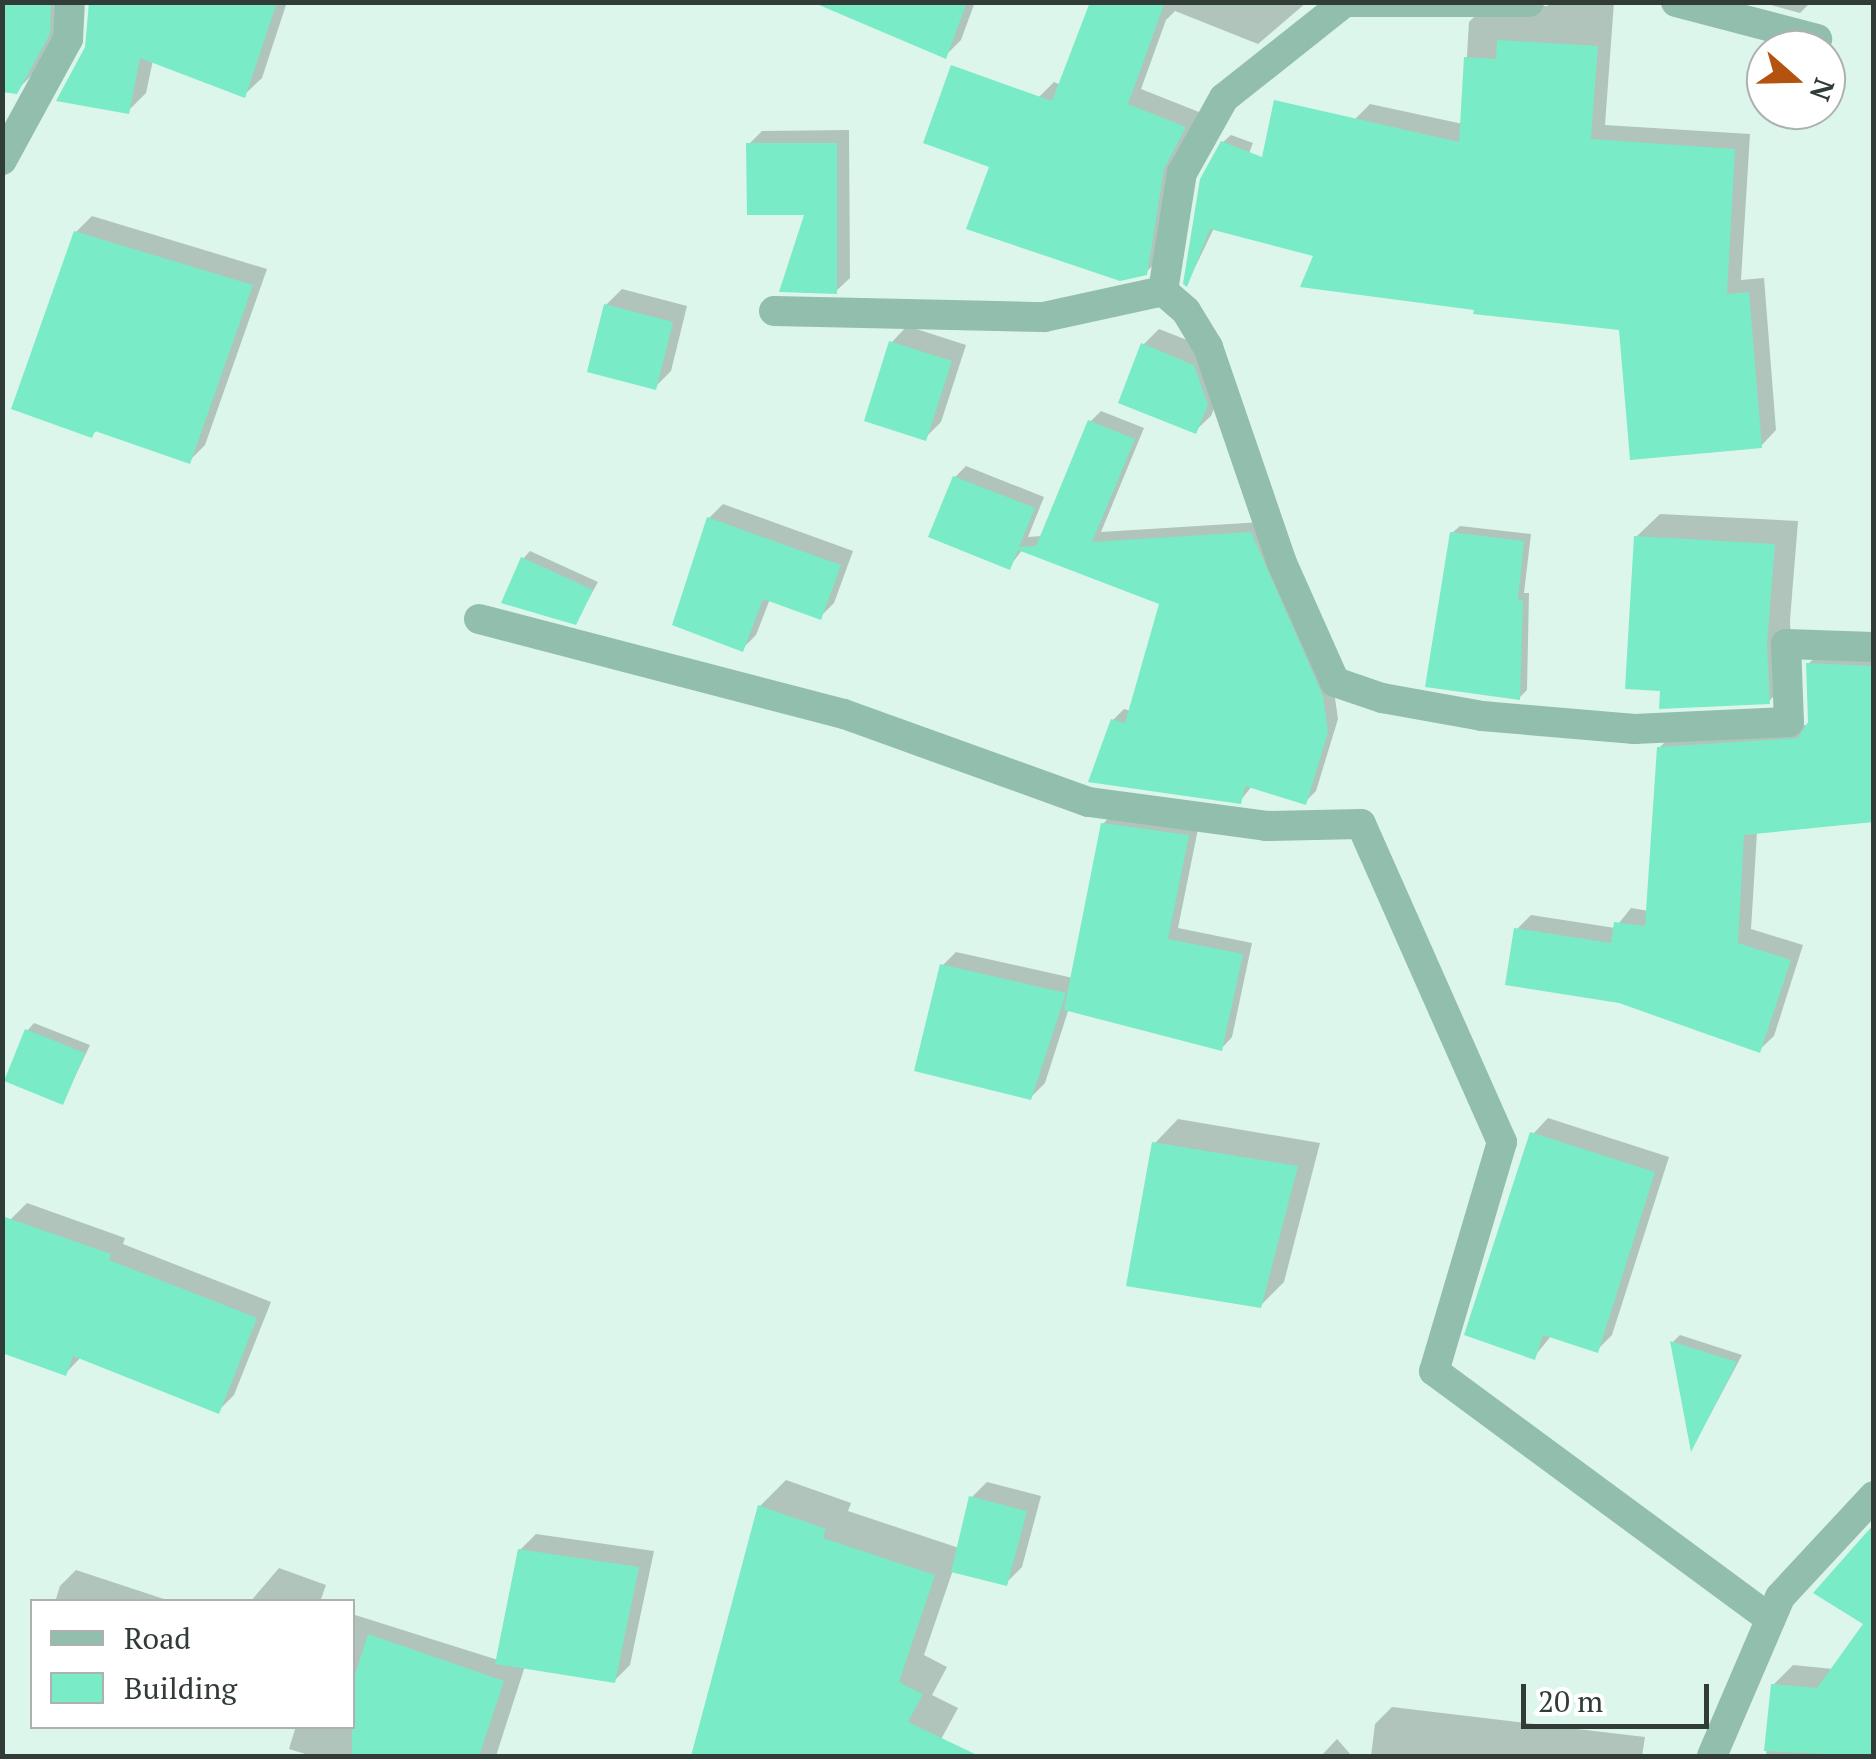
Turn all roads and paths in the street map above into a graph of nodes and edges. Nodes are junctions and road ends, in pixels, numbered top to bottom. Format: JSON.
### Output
{"nodes":[{"id":1,"x":70,"y":2,"type":"edge"},
{"id":2,"x":1529,"y":2,"type":"edge"},
{"id":3,"x":1676,"y":2,"type":"edge"},
{"id":4,"x":1780,"y":30,"type":"edge"},
{"id":5,"x":2,"y":160,"type":"edge"},
{"id":6,"x":1163,"y":291,"type":"junction"},
{"id":7,"x":774,"y":311,"type":"dead end"},
{"id":8,"x":480,"y":619,"type":"dead end"},
{"id":9,"x":1874,"y":647,"type":"edge"},
{"id":10,"x":1874,"y":1496,"type":"edge"},
{"id":11,"x":1770,"y":1619,"type":"junction"},
{"id":12,"x":1712,"y":1756,"type":"edge"}],
"edges":[{"from":1,"to":5,"type":"street"},
{"from":2,"to":6,"type":"street"},
{"from":3,"to":4,"type":"street"},
{"from":6,"to":7,"type":"street"},
{"from":6,"to":9,"type":"street"},
{"from":8,"to":11,"type":"street"},
{"from":10,"to":11,"type":"street"},
{"from":11,"to":12,"type":"street"}]}
